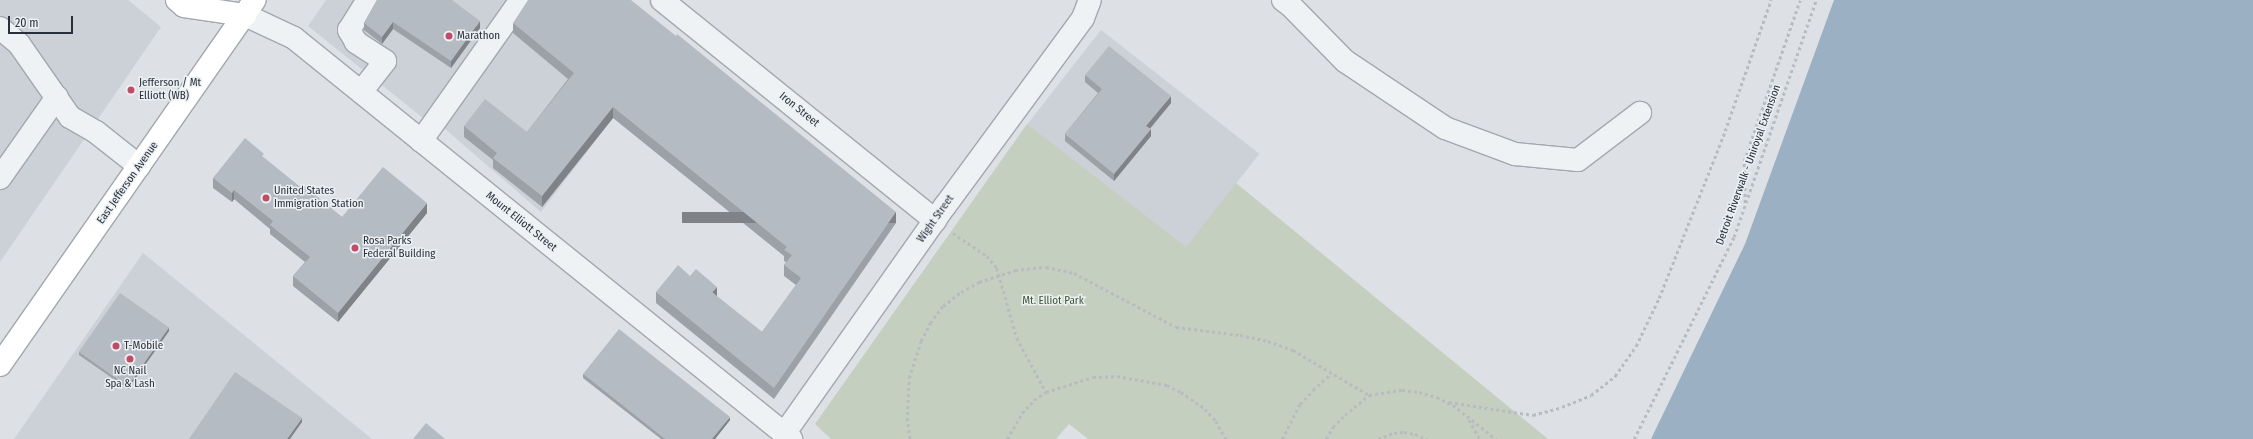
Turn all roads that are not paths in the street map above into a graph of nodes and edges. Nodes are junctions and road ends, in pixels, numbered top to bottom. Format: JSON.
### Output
{"nodes":[{"id":1,"x":177,"y":0,"type":"edge"},
{"id":2,"x":368,"y":0,"type":"edge"},
{"id":3,"x":521,"y":0,"type":"edge"},
{"id":4,"x":662,"y":0,"type":"edge"},
{"id":5,"x":1283,"y":0,"type":"edge"},
{"id":6,"x":1087,"y":1,"type":"edge"},
{"id":7,"x":246,"y":5,"type":"edge"},
{"id":8,"x":0,"y":28,"type":"edge"},
{"id":9,"x":361,"y":92,"type":"junction"},
{"id":10,"x":58,"y":97,"type":"junction"},
{"id":11,"x":1640,"y":113,"type":"dead end"},
{"id":12,"x":421,"y":141,"type":"junction"},
{"id":13,"x":139,"y":166,"type":"junction"},
{"id":14,"x":0,"y":178,"type":"edge"},
{"id":15,"x":943,"y":226,"type":"junction"},
{"id":16,"x":0,"y":365,"type":"edge"},
{"id":17,"x":787,"y":436,"type":"edge"}],
"edges":[{"from":1,"to":7,"type":"main road","name":"Mount Elliott Street"},
{"from":2,"to":9,"type":"street"},
{"from":3,"to":12,"type":"street"},
{"from":4,"to":15,"type":"street","name":"Iron Street"},
{"from":5,"to":11,"type":"street"},
{"from":6,"to":15,"type":"street","name":"Wight Street"},
{"from":7,"to":9,"type":"street","name":"Mount Elliott Street"},
{"from":7,"to":13,"type":"main road","name":"East Jefferson Avenue"},
{"from":8,"to":10,"type":"street"},
{"from":9,"to":12,"type":"street","name":"Mount Elliott Street"},
{"from":10,"to":13,"type":"street"},
{"from":10,"to":14,"type":"street"},
{"from":12,"to":17,"type":"street","name":"Mount Elliott Street"},
{"from":13,"to":16,"type":"main road","name":"East Jefferson Avenue"},
{"from":15,"to":17,"type":"street","name":"Wight Street"}]}
